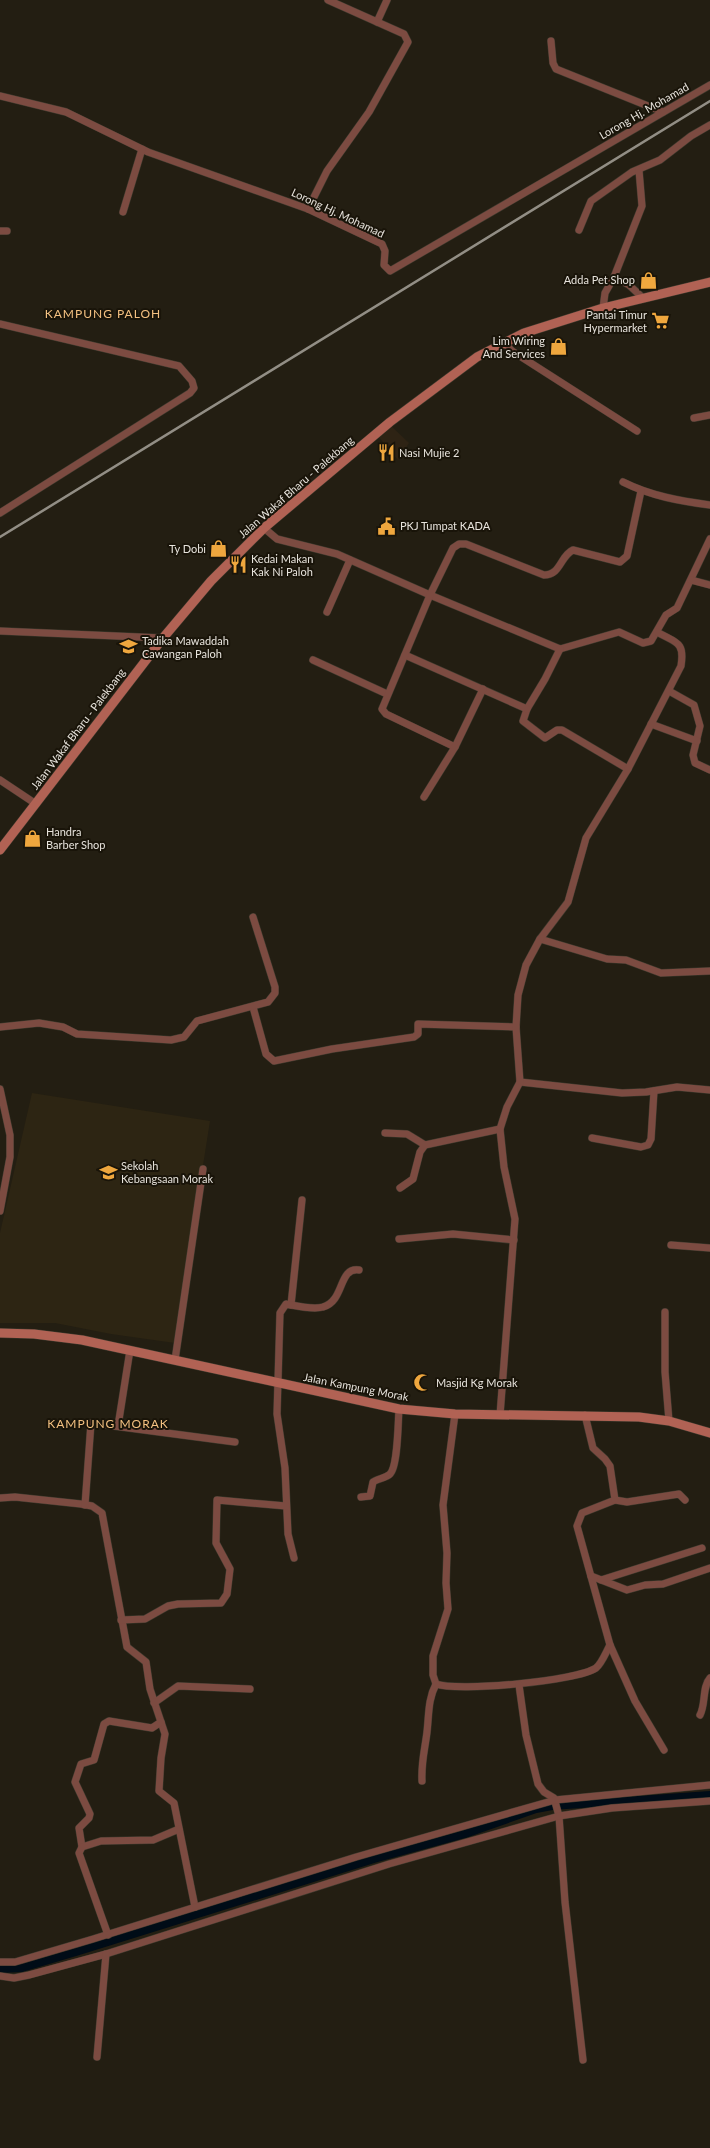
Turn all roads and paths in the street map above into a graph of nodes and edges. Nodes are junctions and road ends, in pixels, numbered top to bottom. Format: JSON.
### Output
{"nodes":[{"id":1,"x":328,"y":0,"type":"edge"},
{"id":2,"x":387,"y":0,"type":"edge"},
{"id":3,"x":377,"y":22,"type":"junction"},
{"id":4,"x":551,"y":41,"type":"dead end"},
{"id":5,"x":710,"y":85,"type":"edge"},
{"id":6,"x":0,"y":96,"type":"edge"},
{"id":7,"x":664,"y":112,"type":"junction"},
{"id":8,"x":710,"y":125,"type":"edge"},
{"id":9,"x":142,"y":149,"type":"junction"},
{"id":10,"x":639,"y":170,"type":"junction"},
{"id":11,"x":308,"y":209,"type":"junction"},
{"id":12,"x":123,"y":212,"type":"dead end"},
{"id":13,"x":579,"y":230,"type":"dead end"},
{"id":14,"x":614,"y":277,"type":"junction"},
{"id":15,"x":710,"y":282,"type":"edge"},
{"id":16,"x":643,"y":298,"type":"junction"},
{"id":17,"x":603,"y":308,"type":"junction"},
{"id":18,"x":0,"y":324,"type":"edge"},
{"id":19,"x":504,"y":342,"type":"junction"},
{"id":20,"x":710,"y":415,"type":"edge"},
{"id":21,"x":694,"y":418,"type":"dead end"},
{"id":22,"x":637,"y":431,"type":"dead end"},
{"id":23,"x":623,"y":482,"type":"dead end"},
{"id":24,"x":641,"y":491,"type":"junction"},
{"id":25,"x":710,"y":505,"type":"edge"},
{"id":26,"x":0,"y":512,"type":"edge"},
{"id":27,"x":264,"y":528,"type":"junction"},
{"id":28,"x":710,"y":539,"type":"edge"},
{"id":29,"x":350,"y":560,"type":"junction"},
{"id":30,"x":691,"y":580,"type":"junction"},
{"id":31,"x":710,"y":585,"type":"edge"},
{"id":32,"x":430,"y":595,"type":"junction"},
{"id":33,"x":327,"y":612,"type":"dead end"},
{"id":34,"x":0,"y":631,"type":"edge"},
{"id":35,"x":657,"y":632,"type":"junction"},
{"id":36,"x":163,"y":638,"type":"junction"},
{"id":37,"x":560,"y":649,"type":"junction"},
{"id":38,"x":405,"y":654,"type":"junction"},
{"id":39,"x":313,"y":660,"type":"dead end"},
{"id":40,"x":483,"y":689,"type":"junction"},
{"id":41,"x":669,"y":691,"type":"junction"},
{"id":42,"x":387,"y":694,"type":"junction"},
{"id":43,"x":526,"y":709,"type":"junction"},
{"id":44,"x":651,"y":724,"type":"junction"},
{"id":45,"x":697,"y":740,"type":"junction"},
{"id":46,"x":455,"y":747,"type":"junction"},
{"id":47,"x":628,"y":769,"type":"junction"},
{"id":48,"x":710,"y":770,"type":"edge"},
{"id":49,"x":0,"y":780,"type":"edge"},
{"id":50,"x":424,"y":797,"type":"dead end"},
{"id":51,"x":36,"y":804,"type":"junction"},
{"id":52,"x":0,"y":850,"type":"edge"},
{"id":53,"x":253,"y":917,"type":"dead end"},
{"id":54,"x":540,"y":939,"type":"junction"},
{"id":55,"x":710,"y":971,"type":"edge"},
{"id":56,"x":253,"y":1007,"type":"junction"},
{"id":57,"x":0,"y":1027,"type":"edge"},
{"id":58,"x":516,"y":1027,"type":"junction"},
{"id":59,"x":520,"y":1082,"type":"junction"},
{"id":60,"x":0,"y":1089,"type":"edge"},
{"id":61,"x":710,"y":1090,"type":"edge"},
{"id":62,"x":654,"y":1091,"type":"junction"},
{"id":63,"x":500,"y":1129,"type":"junction"},
{"id":64,"x":385,"y":1133,"type":"dead end"},
{"id":65,"x":592,"y":1138,"type":"dead end"},
{"id":66,"x":425,"y":1145,"type":"junction"},
{"id":67,"x":203,"y":1169,"type":"dead end"},
{"id":68,"x":400,"y":1188,"type":"dead end"},
{"id":69,"x":302,"y":1200,"type":"dead end"},
{"id":70,"x":0,"y":1211,"type":"edge"},
{"id":71,"x":399,"y":1239,"type":"dead end"},
{"id":72,"x":514,"y":1240,"type":"junction"},
{"id":73,"x":671,"y":1245,"type":"dead end"},
{"id":74,"x":710,"y":1248,"type":"edge"},
{"id":75,"x":358,"y":1270,"type":"dead end"},
{"id":76,"x":291,"y":1305,"type":"junction"},
{"id":77,"x":664,"y":1312,"type":"dead end"},
{"id":78,"x":0,"y":1333,"type":"edge"},
{"id":79,"x":130,"y":1350,"type":"junction"},
{"id":80,"x":175,"y":1360,"type":"junction"},
{"id":81,"x":278,"y":1383,"type":"junction"},
{"id":82,"x":399,"y":1409,"type":"junction"},
{"id":83,"x":455,"y":1414,"type":"junction"},
{"id":84,"x":500,"y":1415,"type":"junction"},
{"id":85,"x":585,"y":1415,"type":"junction"},
{"id":86,"x":669,"y":1421,"type":"junction"},
{"id":87,"x":118,"y":1426,"type":"junction"},
{"id":88,"x":710,"y":1433,"type":"edge"},
{"id":89,"x":235,"y":1442,"type":"dead end"},
{"id":90,"x":361,"y":1497,"type":"dead end"},
{"id":91,"x":0,"y":1498,"type":"edge"},
{"id":92,"x":615,"y":1500,"type":"junction"},
{"id":93,"x":685,"y":1500,"type":"dead end"},
{"id":94,"x":85,"y":1504,"type":"junction"},
{"id":95,"x":286,"y":1506,"type":"junction"},
{"id":96,"x":702,"y":1548,"type":"dead end"},
{"id":97,"x":294,"y":1558,"type":"dead end"},
{"id":98,"x":710,"y":1568,"type":"edge"},
{"id":99,"x":591,"y":1576,"type":"junction"},
{"id":100,"x":601,"y":1580,"type":"junction"},
{"id":101,"x":121,"y":1620,"type":"junction"},
{"id":102,"x":610,"y":1645,"type":"junction"},
{"id":103,"x":710,"y":1678,"type":"edge"},
{"id":104,"x":436,"y":1684,"type":"junction"},
{"id":105,"x":519,"y":1685,"type":"junction"},
{"id":106,"x":250,"y":1689,"type":"dead end"},
{"id":107,"x":154,"y":1702,"type":"junction"},
{"id":108,"x":700,"y":1715,"type":"dead end"},
{"id":109,"x":161,"y":1722,"type":"junction"},
{"id":110,"x":664,"y":1750,"type":"dead end"},
{"id":111,"x":422,"y":1781,"type":"dead end"},
{"id":112,"x":710,"y":1785,"type":"edge"},
{"id":113,"x":710,"y":1801,"type":"edge"},
{"id":114,"x":556,"y":1802,"type":"junction"},
{"id":115,"x":558,"y":1814,"type":"junction"},
{"id":116,"x":179,"y":1828,"type":"junction"},
{"id":117,"x":82,"y":1847,"type":"junction"},
{"id":118,"x":195,"y":1907,"type":"junction"},
{"id":119,"x":108,"y":1935,"type":"junction"},
{"id":120,"x":106,"y":1954,"type":"junction"},
{"id":121,"x":0,"y":1962,"type":"edge"},
{"id":122,"x":0,"y":1976,"type":"edge"},
{"id":123,"x":96,"y":2057,"type":"dead end"},
{"id":124,"x":583,"y":2060,"type":"dead end"}],
"edges":[{"from":1,"to":3,"type":"street"},
{"from":2,"to":3,"type":"street"},
{"from":3,"to":11,"type":"street"},
{"from":4,"to":7,"type":"street"},
{"from":5,"to":7,"type":"street","name":"Lorong Hj. Mohamad"},
{"from":6,"to":9,"type":"street","name":"Lorong Hj. Mohamad"},
{"from":7,"to":11,"type":"street","name":"Lorong Hj. Mohamad"},
{"from":8,"to":10,"type":"street"},
{"from":9,"to":11,"type":"street","name":"Lorong Hj. Mohamad"},
{"from":9,"to":12,"type":"street"},
{"from":10,"to":13,"type":"street"},
{"from":10,"to":14,"type":"street"},
{"from":14,"to":16,"type":"street"},
{"from":14,"to":17,"type":"street"},
{"from":15,"to":16,"type":"main road","name":"Jalan Wakaf Bharu - Palekbang"},
{"from":16,"to":17,"type":"main road","name":"Jalan Wakaf Bharu - Palekbang"},
{"from":17,"to":19,"type":"main road","name":"Jalan Wakaf Bharu - Palekbang"},
{"from":18,"to":26,"type":"street"},
{"from":19,"to":22,"type":"street"},
{"from":19,"to":27,"type":"main road","name":"Jalan Wakaf Bharu - Palekbang"},
{"from":20,"to":21,"type":"street"},
{"from":23,"to":24,"type":"street"},
{"from":24,"to":25,"type":"street"},
{"from":24,"to":32,"type":"street"},
{"from":27,"to":29,"type":"street"},
{"from":27,"to":36,"type":"main road","name":"Jalan Wakaf Bharu - Palekbang"},
{"from":28,"to":30,"type":"street"},
{"from":29,"to":32,"type":"street"},
{"from":29,"to":33,"type":"street"},
{"from":30,"to":31,"type":"street"},
{"from":30,"to":35,"type":"street"},
{"from":32,"to":37,"type":"street"},
{"from":32,"to":38,"type":"street"},
{"from":34,"to":36,"type":"street"},
{"from":35,"to":37,"type":"street"},
{"from":35,"to":41,"type":"street"},
{"from":36,"to":51,"type":"main road","name":"Jalan Wakaf Bharu - Palekbang"},
{"from":37,"to":43,"type":"street"},
{"from":38,"to":40,"type":"street"},
{"from":38,"to":42,"type":"street"},
{"from":39,"to":42,"type":"street"},
{"from":40,"to":43,"type":"street"},
{"from":40,"to":46,"type":"street"},
{"from":41,"to":44,"type":"street"},
{"from":41,"to":45,"type":"street"},
{"from":42,"to":46,"type":"street"},
{"from":43,"to":47,"type":"street"},
{"from":44,"to":45,"type":"street"},
{"from":44,"to":47,"type":"street"},
{"from":45,"to":48,"type":"street"},
{"from":46,"to":50,"type":"street"},
{"from":47,"to":54,"type":"street"},
{"from":49,"to":51,"type":"street"},
{"from":51,"to":52,"type":"main road","name":"Jalan Wakaf Bharu - Palekbang"},
{"from":53,"to":56,"type":"street"},
{"from":54,"to":55,"type":"street"},
{"from":54,"to":58,"type":"street"},
{"from":56,"to":57,"type":"street"},
{"from":56,"to":58,"type":"street"},
{"from":58,"to":59,"type":"street"},
{"from":59,"to":62,"type":"street"},
{"from":59,"to":63,"type":"street"},
{"from":60,"to":70,"type":"street"},
{"from":61,"to":62,"type":"street"},
{"from":62,"to":65,"type":"street"},
{"from":63,"to":66,"type":"street"},
{"from":63,"to":72,"type":"street"},
{"from":64,"to":66,"type":"street"},
{"from":66,"to":68,"type":"street"},
{"from":67,"to":80,"type":"street"},
{"from":69,"to":76,"type":"street"},
{"from":71,"to":72,"type":"street"},
{"from":72,"to":84,"type":"street"},
{"from":73,"to":74,"type":"street"},
{"from":75,"to":76,"type":"street"},
{"from":76,"to":81,"type":"street"},
{"from":77,"to":86,"type":"street"},
{"from":78,"to":79,"type":"main road","name":"Jalan Kampung Morak"},
{"from":79,"to":80,"type":"main road","name":"Jalan Kampung Morak"},
{"from":79,"to":87,"type":"street"},
{"from":80,"to":81,"type":"main road","name":"Jalan Kampung Morak"},
{"from":81,"to":82,"type":"main road","name":"Jalan Kampung Morak"},
{"from":81,"to":95,"type":"street"},
{"from":82,"to":83,"type":"main road","name":"Jalan Kampung Morak"},
{"from":82,"to":90,"type":"street"},
{"from":83,"to":84,"type":"main road","name":"Jalan Kampung Morak"},
{"from":83,"to":104,"type":"street"},
{"from":84,"to":85,"type":"main road","name":"Jalan Kampung Morak"},
{"from":85,"to":86,"type":"main road","name":"Jalan Kampung Morak"},
{"from":85,"to":92,"type":"street"},
{"from":86,"to":88,"type":"main road","name":"Jalan Kampung Morak"},
{"from":87,"to":89,"type":"street"},
{"from":87,"to":94,"type":"street"},
{"from":91,"to":94,"type":"street"},
{"from":92,"to":93,"type":"street"},
{"from":92,"to":99,"type":"street"},
{"from":94,"to":101,"type":"street"},
{"from":95,"to":97,"type":"street"},
{"from":95,"to":101,"type":"street"},
{"from":96,"to":100,"type":"street"},
{"from":98,"to":100,"type":"street"},
{"from":99,"to":100,"type":"street"},
{"from":99,"to":102,"type":"street"},
{"from":101,"to":107,"type":"street"},
{"from":102,"to":105,"type":"street"},
{"from":102,"to":110,"type":"street"},
{"from":103,"to":108,"type":"street"},
{"from":104,"to":105,"type":"street"},
{"from":104,"to":111,"type":"street"},
{"from":105,"to":114,"type":"street"},
{"from":106,"to":107,"type":"street"},
{"from":107,"to":109,"type":"street"},
{"from":109,"to":116,"type":"street"},
{"from":109,"to":117,"type":"street"},
{"from":112,"to":114,"type":"street"},
{"from":113,"to":115,"type":"street"},
{"from":114,"to":115,"type":"street"},
{"from":114,"to":118,"type":"street"},
{"from":115,"to":120,"type":"street"},
{"from":115,"to":124,"type":"street"},
{"from":116,"to":117,"type":"street"},
{"from":116,"to":118,"type":"street"},
{"from":117,"to":119,"type":"street"},
{"from":118,"to":119,"type":"street"},
{"from":119,"to":121,"type":"street"},
{"from":120,"to":122,"type":"street"},
{"from":120,"to":123,"type":"street"}]}
